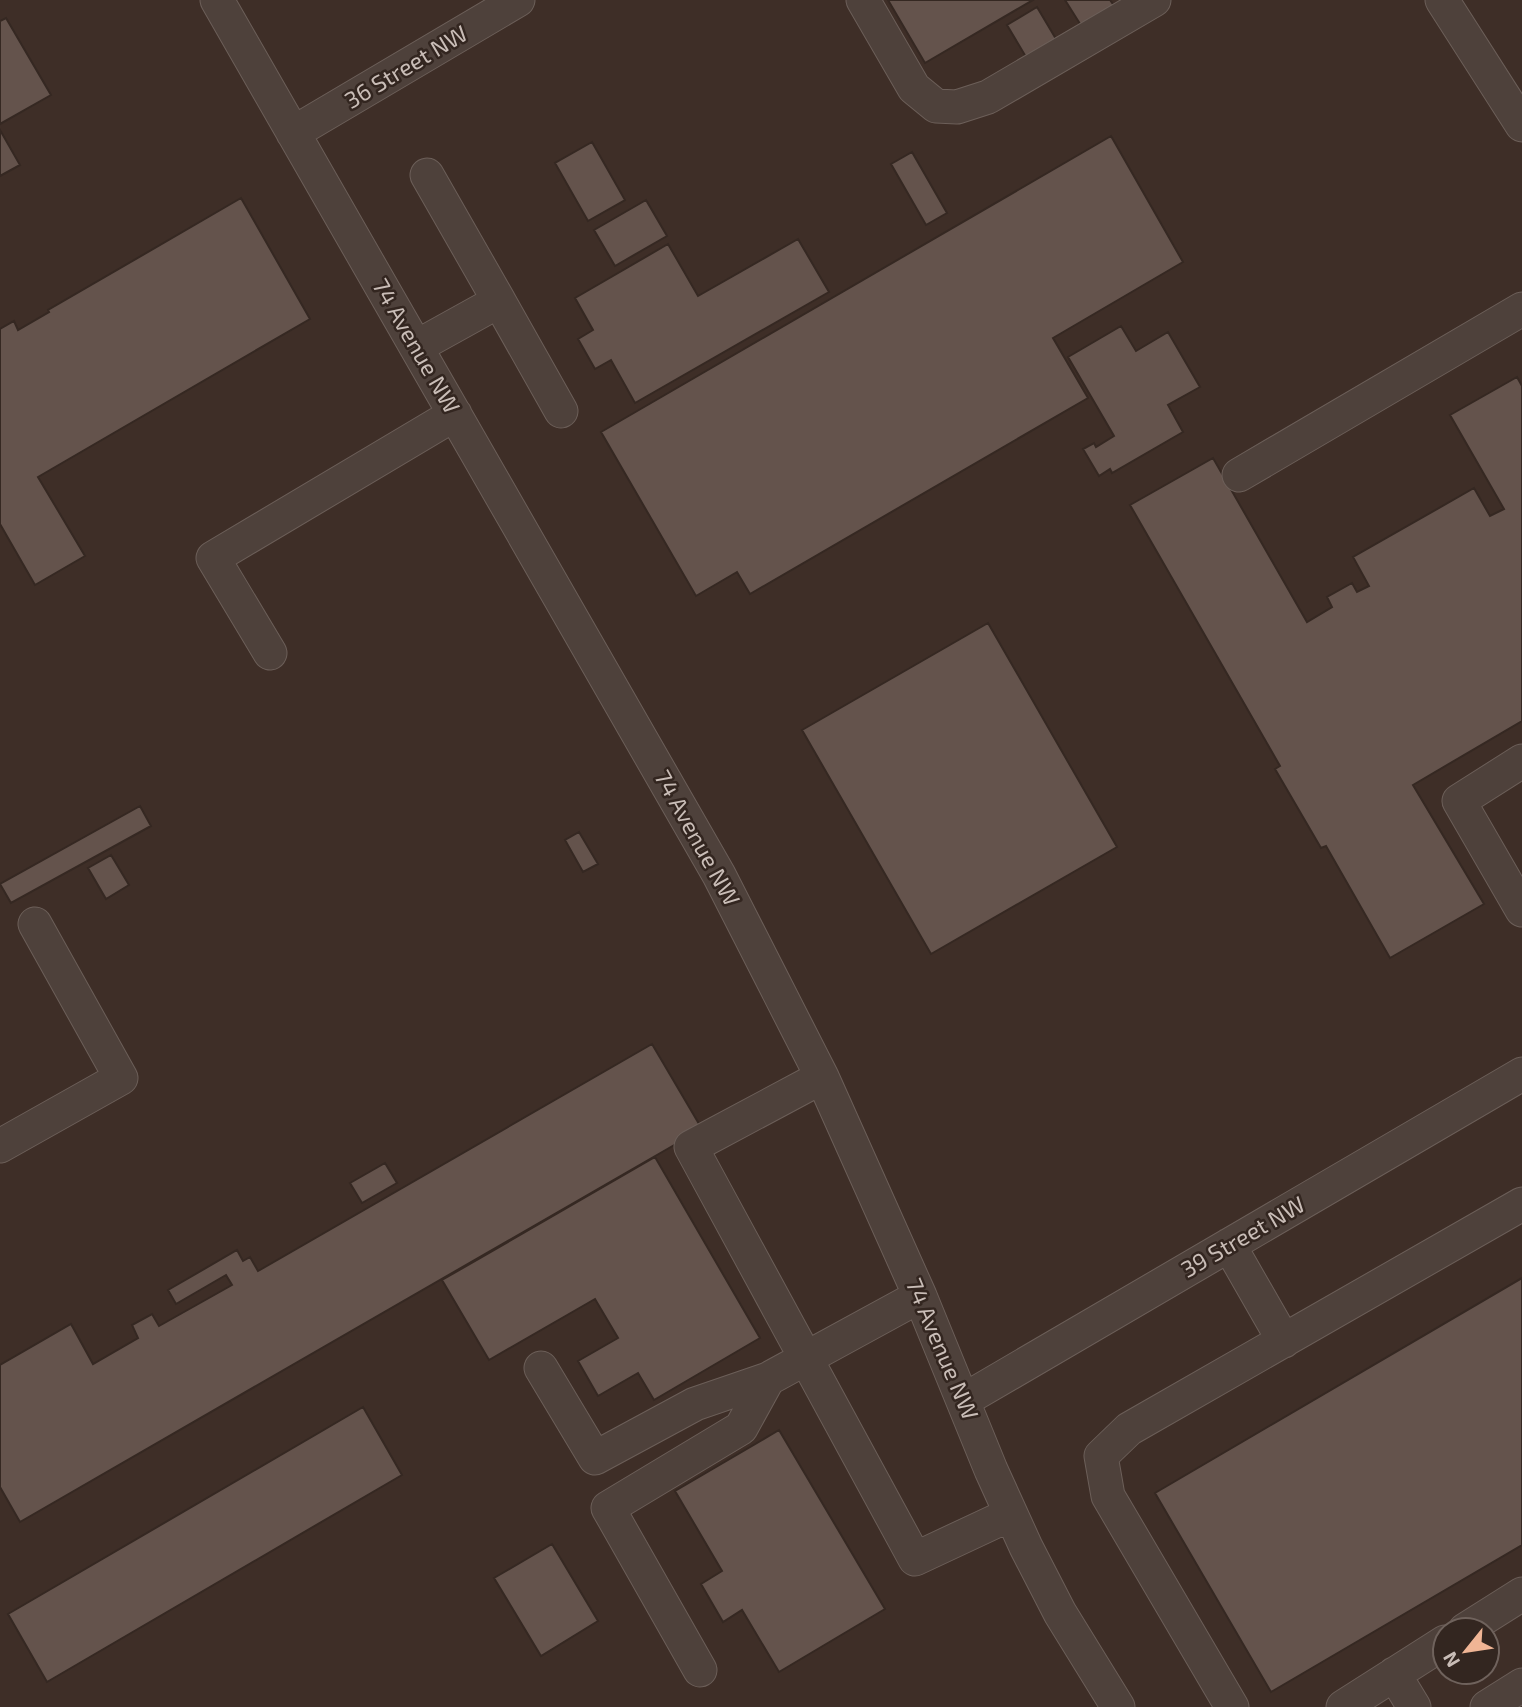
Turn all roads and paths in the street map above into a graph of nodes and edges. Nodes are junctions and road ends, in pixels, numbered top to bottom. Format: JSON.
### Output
{"nodes":[{"id":1,"x":217,"y":0,"type":"edge"},
{"id":2,"x":518,"y":0,"type":"edge"},
{"id":3,"x":863,"y":0,"type":"edge"},
{"id":4,"x":1154,"y":0,"type":"edge"},
{"id":5,"x":1442,"y":0,"type":"edge"},
{"id":6,"x":1522,"y":125,"type":"edge"},
{"id":7,"x":293,"y":133,"type":"junction"},
{"id":8,"x":427,"y":175,"type":"dead end"},
{"id":9,"x":499,"y":301,"type":"junction"},
{"id":10,"x":1521,"y":312,"type":"edge"},
{"id":11,"x":416,"y":347,"type":"junction"},
{"id":12,"x":561,"y":411,"type":"dead end"},
{"id":13,"x":455,"y":414,"type":"junction"},
{"id":14,"x":1239,"y":475,"type":"dead end"},
{"id":15,"x":270,"y":653,"type":"dead end"},
{"id":16,"x":1522,"y":761,"type":"edge"},
{"id":17,"x":1522,"y":910,"type":"edge"},
{"id":18,"x":36,"y":924,"type":"dead end"},
{"id":19,"x":1522,"y":1074,"type":"edge"},
{"id":20,"x":822,"y":1077,"type":"junction"},
{"id":21,"x":0,"y":1146,"type":"edge"},
{"id":22,"x":1522,"y":1204,"type":"edge"},
{"id":23,"x":1229,"y":1245,"type":"junction"},
{"id":24,"x":920,"y":1296,"type":"junction"},
{"id":25,"x":1284,"y":1341,"type":"junction"},
{"id":26,"x":805,"y":1358,"type":"junction"},
{"id":27,"x":541,"y":1368,"type":"dead end"},
{"id":28,"x":768,"y":1379,"type":"junction"},
{"id":29,"x":964,"y":1400,"type":"junction"},
{"id":30,"x":1011,"y":1514,"type":"junction"},
{"id":31,"x":1522,"y":1594,"type":"edge"},
{"id":32,"x":1487,"y":1616,"type":"edge"},
{"id":33,"x":1431,"y":1651,"type":"edge"},
{"id":34,"x":700,"y":1670,"type":"dead end"},
{"id":35,"x":1394,"y":1674,"type":"junction"},
{"id":36,"x":1522,"y":1685,"type":"edge"},
{"id":37,"x":1118,"y":1707,"type":"edge"},
{"id":38,"x":1232,"y":1707,"type":"edge"},
{"id":39,"x":1343,"y":1707,"type":"edge"},
{"id":40,"x":1414,"y":1707,"type":"edge"},
{"id":41,"x":1487,"y":1707,"type":"edge"}],
"edges":[{"from":1,"to":7,"type":"street","name":"74 Avenue NW"},
{"from":2,"to":7,"type":"street","name":"36 Street NW"},
{"from":3,"to":4,"type":"street"},
{"from":5,"to":6,"type":"street"},
{"from":7,"to":11,"type":"street","name":"74 Avenue NW"},
{"from":8,"to":9,"type":"street"},
{"from":9,"to":11,"type":"street"},
{"from":9,"to":12,"type":"street"},
{"from":10,"to":14,"type":"street"},
{"from":11,"to":13,"type":"street","name":"74 Avenue NW"},
{"from":13,"to":15,"type":"street"},
{"from":13,"to":20,"type":"street","name":"74 Avenue NW"},
{"from":16,"to":17,"type":"street"},
{"from":18,"to":21,"type":"street"},
{"from":19,"to":23,"type":"street","name":"39 Street NW"},
{"from":20,"to":24,"type":"street","name":"74 Avenue NW"},
{"from":20,"to":26,"type":"street"},
{"from":22,"to":25,"type":"street"},
{"from":23,"to":25,"type":"street"},
{"from":23,"to":29,"type":"street","name":"39 Street NW"},
{"from":24,"to":26,"type":"street"},
{"from":24,"to":29,"type":"street","name":"74 Avenue NW"},
{"from":25,"to":38,"type":"street"},
{"from":26,"to":28,"type":"street"},
{"from":26,"to":30,"type":"street"},
{"from":27,"to":28,"type":"street"},
{"from":28,"to":34,"type":"street"},
{"from":29,"to":30,"type":"street","name":"74 Avenue NW"},
{"from":30,"to":37,"type":"street","name":"74 Avenue NW"},
{"from":31,"to":32,"type":"street"},
{"from":33,"to":35,"type":"street"},
{"from":35,"to":39,"type":"street"},
{"from":35,"to":40,"type":"street"},
{"from":36,"to":41,"type":"street"}]}
